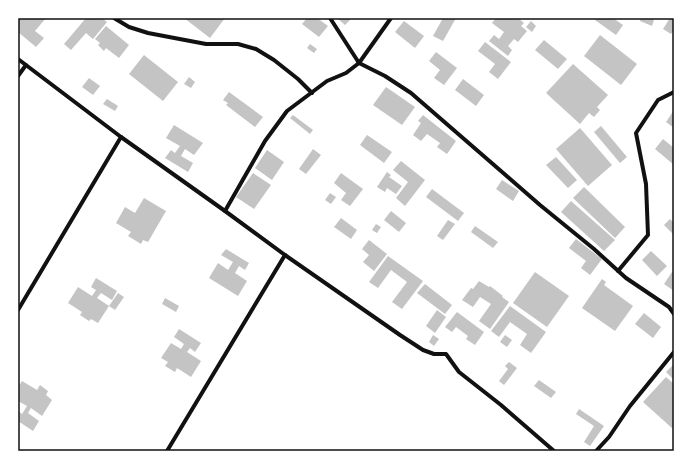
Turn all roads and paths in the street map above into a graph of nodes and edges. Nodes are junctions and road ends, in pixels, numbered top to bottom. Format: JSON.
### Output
{"nodes":[{"id":1,"x":114,"y":18,"type":"edge"},
{"id":2,"x":330,"y":18,"type":"edge"},
{"id":3,"x":391,"y":18,"type":"edge"},
{"id":4,"x":18,"y":59,"type":"edge"},
{"id":5,"x":359,"y":63,"type":"junction"},
{"id":6,"x":26,"y":65,"type":"junction"},
{"id":7,"x":18,"y":76,"type":"edge"},
{"id":8,"x":674,"y":92,"type":"edge"},
{"id":9,"x":312,"y":93,"type":"junction"},
{"id":10,"x":121,"y":137,"type":"junction"},
{"id":11,"x":226,"y":211,"type":"junction"},
{"id":12,"x":285,"y":255,"type":"junction"},
{"id":13,"x":618,"y":271,"type":"junction"},
{"id":14,"x":18,"y":310,"type":"edge"},
{"id":15,"x":674,"y":314,"type":"edge"},
{"id":16,"x":674,"y":352,"type":"edge"},
{"id":17,"x":167,"y":451,"type":"edge"},
{"id":18,"x":554,"y":451,"type":"edge"},
{"id":19,"x":596,"y":451,"type":"edge"}],
"edges":[{"from":1,"to":9,"type":"street"},
{"from":2,"to":5,"type":"street"},
{"from":3,"to":5,"type":"street"},
{"from":4,"to":6,"type":"street"},
{"from":5,"to":9,"type":"street"},
{"from":5,"to":13,"type":"street"},
{"from":6,"to":7,"type":"street"},
{"from":6,"to":10,"type":"street"},
{"from":8,"to":13,"type":"street"},
{"from":9,"to":11,"type":"street"},
{"from":10,"to":11,"type":"street"},
{"from":10,"to":14,"type":"street"},
{"from":11,"to":12,"type":"street"},
{"from":12,"to":17,"type":"street"},
{"from":12,"to":18,"type":"street"},
{"from":13,"to":15,"type":"street"},
{"from":16,"to":19,"type":"street"}]}
